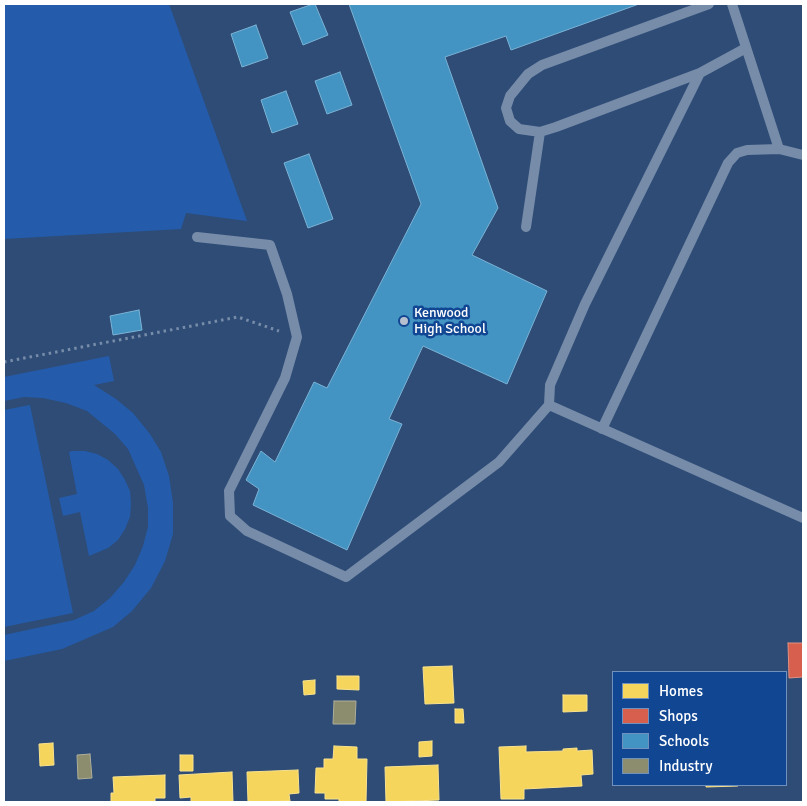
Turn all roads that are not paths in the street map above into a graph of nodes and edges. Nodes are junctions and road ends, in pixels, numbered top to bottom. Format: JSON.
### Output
{"nodes":[{"id":1,"x":709,"y":4,"type":"edge"},
{"id":2,"x":732,"y":4,"type":"edge"},
{"id":3,"x":746,"y":48,"type":"junction"},
{"id":4,"x":700,"y":74,"type":"junction"},
{"id":5,"x":540,"y":132,"type":"junction"},
{"id":6,"x":779,"y":149,"type":"junction"},
{"id":7,"x":803,"y":155,"type":"edge"},
{"id":8,"x":526,"y":227,"type":"dead end"},
{"id":9,"x":197,"y":237,"type":"dead end"},
{"id":10,"x":549,"y":405,"type":"junction"},
{"id":11,"x":602,"y":429,"type":"junction"},
{"id":12,"x":803,"y":518,"type":"edge"}],
"edges":[{"from":1,"to":5,"type":"lane"},
{"from":2,"to":3,"type":"lane"},
{"from":3,"to":4,"type":"lane"},
{"from":3,"to":6,"type":"lane"},
{"from":4,"to":5,"type":"lane"},
{"from":4,"to":10,"type":"lane"},
{"from":5,"to":8,"type":"lane"},
{"from":6,"to":7,"type":"lane"},
{"from":6,"to":11,"type":"lane"},
{"from":9,"to":10,"type":"lane"},
{"from":10,"to":11,"type":"lane"},
{"from":11,"to":12,"type":"lane"}]}
